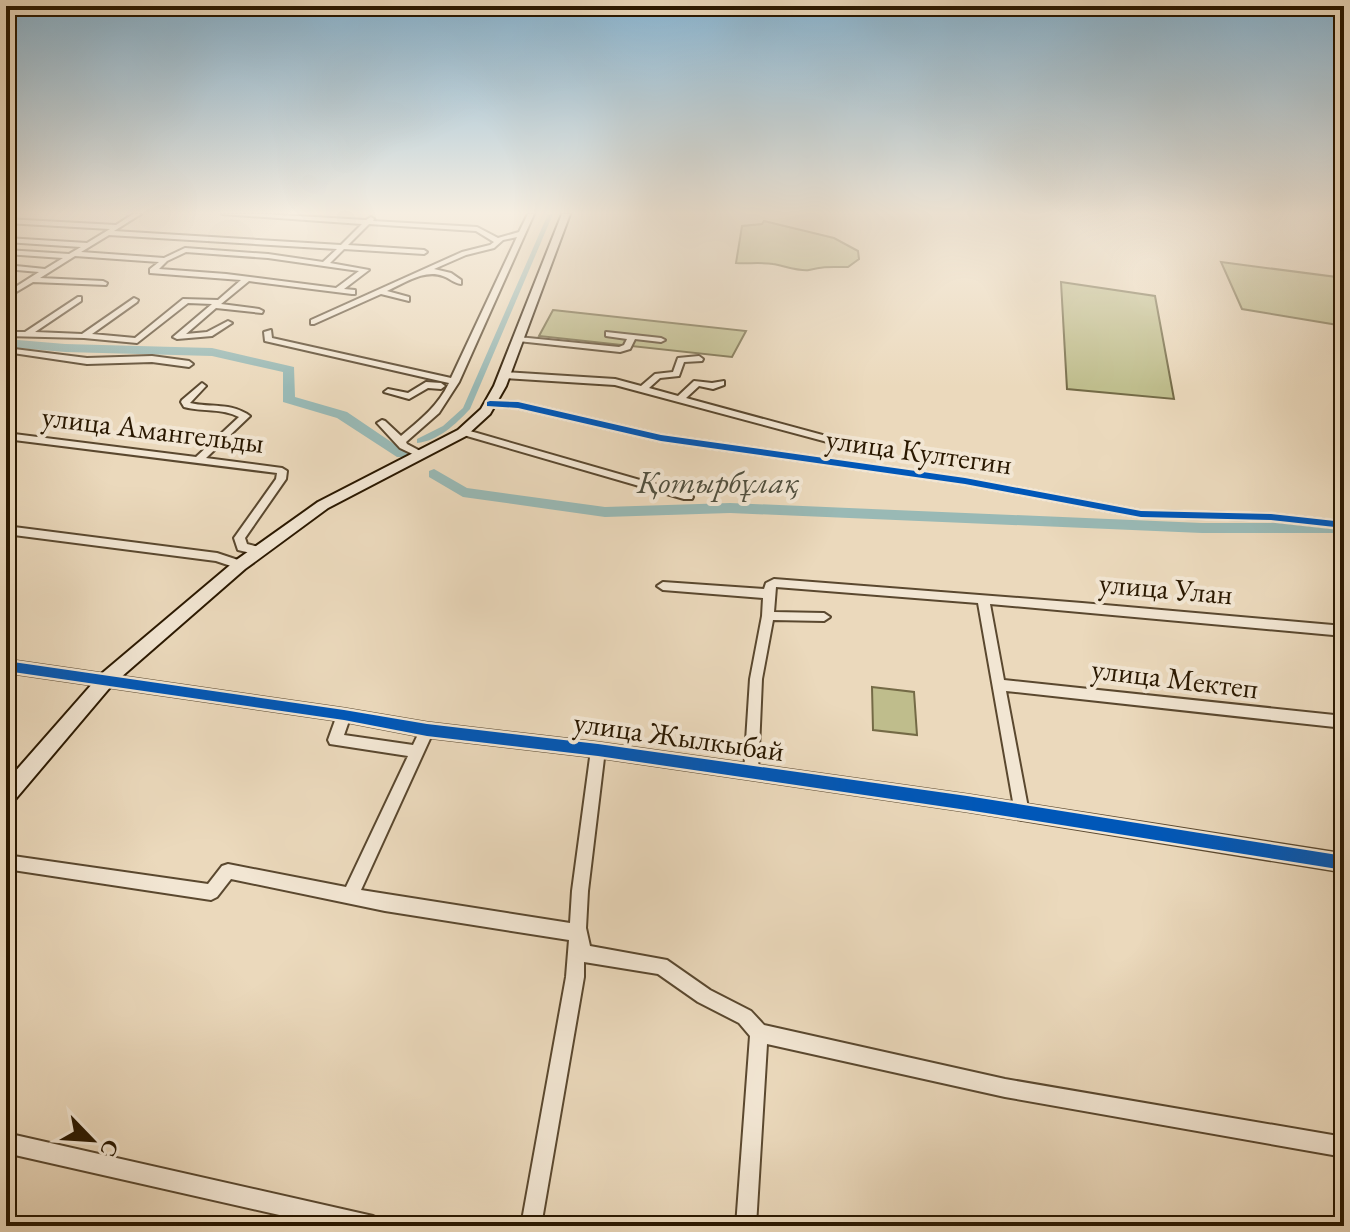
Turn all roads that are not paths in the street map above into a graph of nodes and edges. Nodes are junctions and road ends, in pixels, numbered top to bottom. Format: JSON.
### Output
{"nodes":[{"id":1,"x":45,"y":271,"type":"edge"},
{"id":2,"x":159,"y":271,"type":"edge"},
{"id":3,"x":363,"y":271,"type":"edge"},
{"id":4,"x":425,"y":271,"type":"edge"},
{"id":5,"x":434,"y":271,"type":"edge"},
{"id":6,"x":504,"y":271,"type":"edge"},
{"id":7,"x":544,"y":271,"type":"edge"},
{"id":8,"x":247,"y":279,"type":"junction"},
{"id":9,"x":32,"y":280,"type":"junction"},
{"id":10,"x":458,"y":282,"type":"dead end"},
{"id":11,"x":103,"y":283,"type":"dead end"},
{"id":12,"x":339,"y":289,"type":"junction"},
{"id":13,"x":352,"y":292,"type":"dead end"},
{"id":14,"x":383,"y":292,"type":"junction"},
{"id":15,"x":6,"y":296,"type":"edge"},
{"id":16,"x":78,"y":299,"type":"dead end"},
{"id":17,"x":406,"y":299,"type":"dead end"},
{"id":18,"x":134,"y":300,"type":"dead end"},
{"id":19,"x":219,"y":304,"type":"junction"},
{"id":20,"x":259,"y":311,"type":"dead end"},
{"id":21,"x":314,"y":322,"type":"dead end"},
{"id":22,"x":228,"y":323,"type":"dead end"},
{"id":23,"x":268,"y":332,"type":"dead end"},
{"id":24,"x":6,"y":334,"type":"edge"},
{"id":25,"x":26,"y":334,"type":"junction"},
{"id":26,"x":609,"y":334,"type":"dead end"},
{"id":27,"x":84,"y":336,"type":"junction"},
{"id":28,"x":632,"y":337,"type":"junction"},
{"id":29,"x":518,"y":339,"type":"junction"},
{"id":30,"x":661,"y":340,"type":"dead end"},
{"id":31,"x":6,"y":350,"type":"edge"},
{"id":32,"x":699,"y":359,"type":"dead end"},
{"id":33,"x":189,"y":364,"type":"dead end"},
{"id":34,"x":504,"y":375,"type":"junction"},
{"id":35,"x":721,"y":383,"type":"dead end"},
{"id":36,"x":454,"y":384,"type":"junction"},
{"id":37,"x":202,"y":386,"type":"dead end"},
{"id":38,"x":643,"y":389,"type":"junction"},
{"id":39,"x":388,"y":392,"type":"dead end"},
{"id":40,"x":680,"y":399,"type":"junction"},
{"id":41,"x":256,"y":406,"type":"dead end"},
{"id":42,"x":488,"y":408,"type":"junction"},
{"id":43,"x":245,"y":416,"type":"junction"},
{"id":44,"x":382,"y":423,"type":"dead end"},
{"id":45,"x":463,"y":432,"type":"junction"},
{"id":46,"x":6,"y":436,"type":"edge"},
{"id":47,"x":401,"y":442,"type":"junction"},
{"id":48,"x":849,"y":445,"type":"dead end"},
{"id":49,"x":421,"y":455,"type":"junction"},
{"id":50,"x":200,"y":459,"type":"junction"},
{"id":51,"x":688,"y":497,"type":"dead end"},
{"id":52,"x":1344,"y":525,"type":"edge"},
{"id":53,"x":6,"y":530,"type":"edge"},
{"id":54,"x":259,"y":551,"type":"junction"},
{"id":55,"x":240,"y":565,"type":"junction"},
{"id":56,"x":663,"y":586,"type":"dead end"},
{"id":57,"x":769,"y":594,"type":"junction"},
{"id":58,"x":983,"y":599,"type":"junction"},
{"id":59,"x":768,"y":616,"type":"junction"},
{"id":60,"x":824,"y":617,"type":"dead end"},
{"id":61,"x":1344,"y":631,"type":"edge"},
{"id":62,"x":6,"y":666,"type":"edge"},
{"id":63,"x":106,"y":680,"type":"junction"},
{"id":64,"x":1000,"y":685,"type":"junction"},
{"id":65,"x":344,"y":715,"type":"junction"},
{"id":66,"x":1344,"y":722,"type":"edge"},
{"id":67,"x":427,"y":730,"type":"junction"},
{"id":68,"x":598,"y":750,"type":"junction"},
{"id":69,"x":417,"y":751,"type":"junction"},
{"id":70,"x":751,"y":772,"type":"junction"},
{"id":71,"x":6,"y":796,"type":"edge"},
{"id":72,"x":1022,"y":813,"type":"junction"},
{"id":73,"x":6,"y":862,"type":"edge"},
{"id":74,"x":1344,"y":863,"type":"edge"},
{"id":75,"x":350,"y":896,"type":"junction"},
{"id":76,"x":580,"y":933,"type":"junction"},
{"id":77,"x":759,"y":1033,"type":"junction"},
{"id":78,"x":6,"y":1143,"type":"edge"},
{"id":79,"x":1344,"y":1147,"type":"edge"},
{"id":80,"x":373,"y":1226,"type":"edge"},
{"id":81,"x":531,"y":1226,"type":"edge"},
{"id":82,"x":746,"y":1226,"type":"edge"}],
"edges":[{"from":1,"to":9,"type":"street"},
{"from":2,"to":8,"type":"street"},
{"from":3,"to":12,"type":"street"},
{"from":4,"to":14,"type":"street"},
{"from":5,"to":10,"type":"street"},
{"from":6,"to":36,"type":"street"},
{"from":7,"to":29,"type":"main road"},
{"from":8,"to":12,"type":"street"},
{"from":8,"to":19,"type":"street"},
{"from":9,"to":11,"type":"street"},
{"from":9,"to":15,"type":"street"},
{"from":12,"to":13,"type":"street"},
{"from":14,"to":17,"type":"street"},
{"from":14,"to":21,"type":"street"},
{"from":16,"to":25,"type":"street"},
{"from":18,"to":27,"type":"street"},
{"from":19,"to":20,"type":"street"},
{"from":19,"to":22,"type":"street"},
{"from":19,"to":27,"type":"street"},
{"from":23,"to":36,"type":"street"},
{"from":24,"to":25,"type":"street"},
{"from":25,"to":27,"type":"street"},
{"from":26,"to":28,"type":"street"},
{"from":28,"to":29,"type":"street"},
{"from":28,"to":30,"type":"street"},
{"from":29,"to":34,"type":"main road"},
{"from":31,"to":33,"type":"street"},
{"from":32,"to":38,"type":"street"},
{"from":34,"to":38,"type":"street"},
{"from":34,"to":42,"type":"main road"},
{"from":35,"to":40,"type":"street"},
{"from":36,"to":39,"type":"street"},
{"from":36,"to":47,"type":"street"},
{"from":37,"to":43,"type":"street"},
{"from":38,"to":40,"type":"street"},
{"from":40,"to":48,"type":"street"},
{"from":41,"to":43,"type":"street"},
{"from":42,"to":45,"type":"main road"},
{"from":42,"to":52,"type":"street","name":"улица Култегин"},
{"from":43,"to":50,"type":"street"},
{"from":44,"to":47,"type":"street"},
{"from":45,"to":49,"type":"main road"},
{"from":45,"to":51,"type":"street"},
{"from":46,"to":50,"type":"street","name":"улица Амангельды"},
{"from":47,"to":49,"type":"street"},
{"from":49,"to":54,"type":"main road"},
{"from":50,"to":54,"type":"street","name":"улица Амангельды"},
{"from":53,"to":55,"type":"street"},
{"from":54,"to":55,"type":"main road"},
{"from":55,"to":63,"type":"main road"},
{"from":56,"to":57,"type":"street"},
{"from":57,"to":58,"type":"street","name":"улица Улан"},
{"from":57,"to":59,"type":"street"},
{"from":58,"to":61,"type":"street","name":"улица Улан"},
{"from":58,"to":64,"type":"street"},
{"from":59,"to":60,"type":"street"},
{"from":59,"to":70,"type":"street"},
{"from":62,"to":63,"type":"street","name":"улица Жылкыбай"},
{"from":63,"to":65,"type":"street","name":"улица Жылкыбай"},
{"from":63,"to":71,"type":"main road"},
{"from":64,"to":66,"type":"street","name":"улица Мектеп"},
{"from":64,"to":72,"type":"street"},
{"from":65,"to":67,"type":"street","name":"улица Жылкыбай"},
{"from":65,"to":69,"type":"street"},
{"from":67,"to":68,"type":"street","name":"улица Жылкыбай"},
{"from":67,"to":69,"type":"street"},
{"from":68,"to":70,"type":"street","name":"улица Жылкыбай"},
{"from":68,"to":76,"type":"street"},
{"from":69,"to":75,"type":"street"},
{"from":70,"to":72,"type":"street","name":"улица Жылкыбай"},
{"from":72,"to":74,"type":"street","name":"улица Жылкыбай"},
{"from":73,"to":75,"type":"street"},
{"from":75,"to":76,"type":"street"},
{"from":76,"to":77,"type":"street"},
{"from":76,"to":81,"type":"street"},
{"from":77,"to":79,"type":"street"},
{"from":77,"to":82,"type":"street"},
{"from":78,"to":80,"type":"street"}]}
